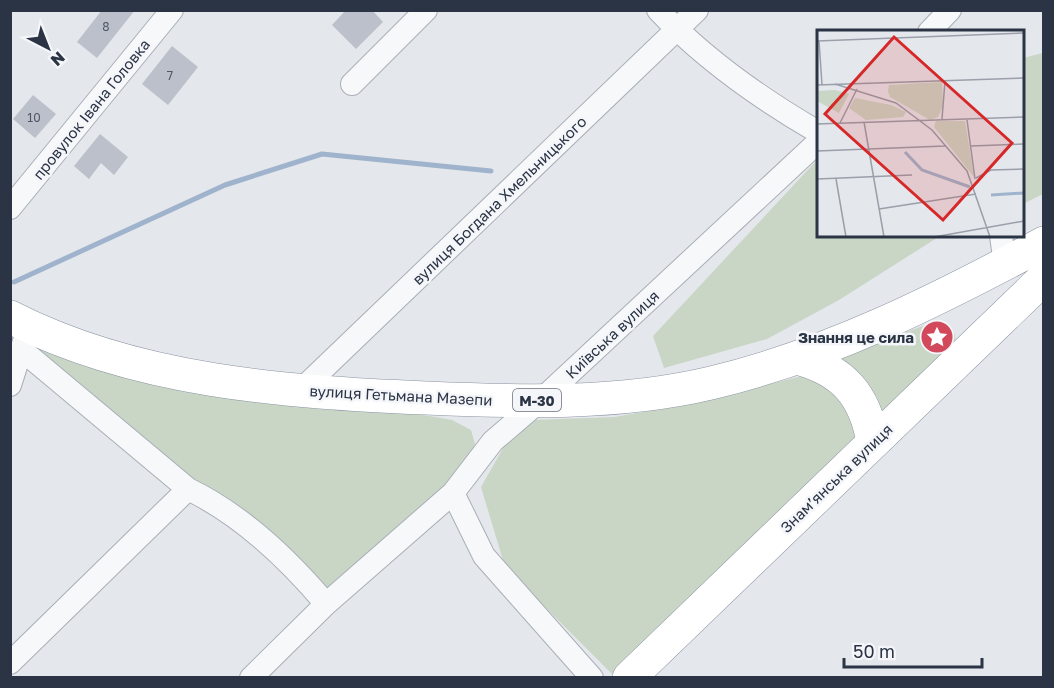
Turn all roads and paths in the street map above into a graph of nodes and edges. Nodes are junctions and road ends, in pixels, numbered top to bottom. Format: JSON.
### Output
{"nodes":[{"id":1,"x":172,"y":10,"type":"edge"},
{"id":2,"x":426,"y":10,"type":"edge"},
{"id":3,"x":658,"y":10,"type":"edge"},
{"id":4,"x":697,"y":10,"type":"edge"},
{"id":5,"x":677,"y":30,"type":"junction"},
{"id":6,"x":352,"y":84,"type":"dead end"},
{"id":7,"x":817,"y":131,"type":"edge"},
{"id":8,"x":817,"y":144,"type":"edge"},
{"id":9,"x":10,"y":208,"type":"edge"},
{"id":10,"x":1044,"y":243,"type":"edge"},
{"id":11,"x":1003,"y":250,"type":"edge"},
{"id":12,"x":1044,"y":278,"type":"edge"},
{"id":13,"x":20,"y":331,"type":"edge"},
{"id":14,"x":797,"y":358,"type":"junction"},
{"id":15,"x":10,"y":385,"type":"edge"},
{"id":16,"x":301,"y":390,"type":"junction"},
{"id":17,"x":541,"y":400,"type":"junction"},
{"id":18,"x":873,"y":442,"type":"junction"},
{"id":19,"x":188,"y":489,"type":"junction"},
{"id":20,"x":453,"y":493,"type":"junction"},
{"id":21,"x":326,"y":604,"type":"junction"},
{"id":22,"x":10,"y":663,"type":"edge"},
{"id":23,"x":251,"y":678,"type":"edge"},
{"id":24,"x":592,"y":678,"type":"edge"},
{"id":25,"x":629,"y":678,"type":"edge"}],
"edges":[{"from":1,"to":9,"type":"street","name":"провулок Івана Головка"},
{"from":2,"to":6,"type":"street"},
{"from":3,"to":5,"type":"street"},
{"from":4,"to":5,"type":"street","name":"вулиця Богдана Хмельницького"},
{"from":5,"to":7,"type":"street"},
{"from":5,"to":16,"type":"street","name":"вулиця Богдана Хмельницького"},
{"from":8,"to":17,"type":"street","name":"Київська вулиця"},
{"from":10,"to":11,"type":"highway","name":"вулиця Гетьмана Мазепи","number":"М-30"},
{"from":11,"to":14,"type":"highway","name":"вулиця Гетьмана Мазепи","number":"М-30"},
{"from":12,"to":18,"type":"highway","name":"Знамʼянська вулиця"},
{"from":13,"to":15,"type":"street"},
{"from":13,"to":16,"type":"highway","name":"вулиця Гетьмана Мазепи","number":"М-30"},
{"from":13,"to":19,"type":"street"},
{"from":14,"to":17,"type":"highway","name":"вулиця Гетьмана Мазепи","number":"М-30"},
{"from":14,"to":18,"type":"highway"},
{"from":16,"to":17,"type":"highway","name":"вулиця Гетьмана Мазепи","number":"М-30"},
{"from":17,"to":20,"type":"street","name":"Київська вулиця"},
{"from":18,"to":25,"type":"highway","name":"Знамʼянська вулиця"},
{"from":19,"to":21,"type":"street"},
{"from":19,"to":22,"type":"street"},
{"from":20,"to":21,"type":"street","name":"Київська вулиця"},
{"from":20,"to":24,"type":"street"},
{"from":21,"to":23,"type":"street","name":"Київська вулиця"}]}
